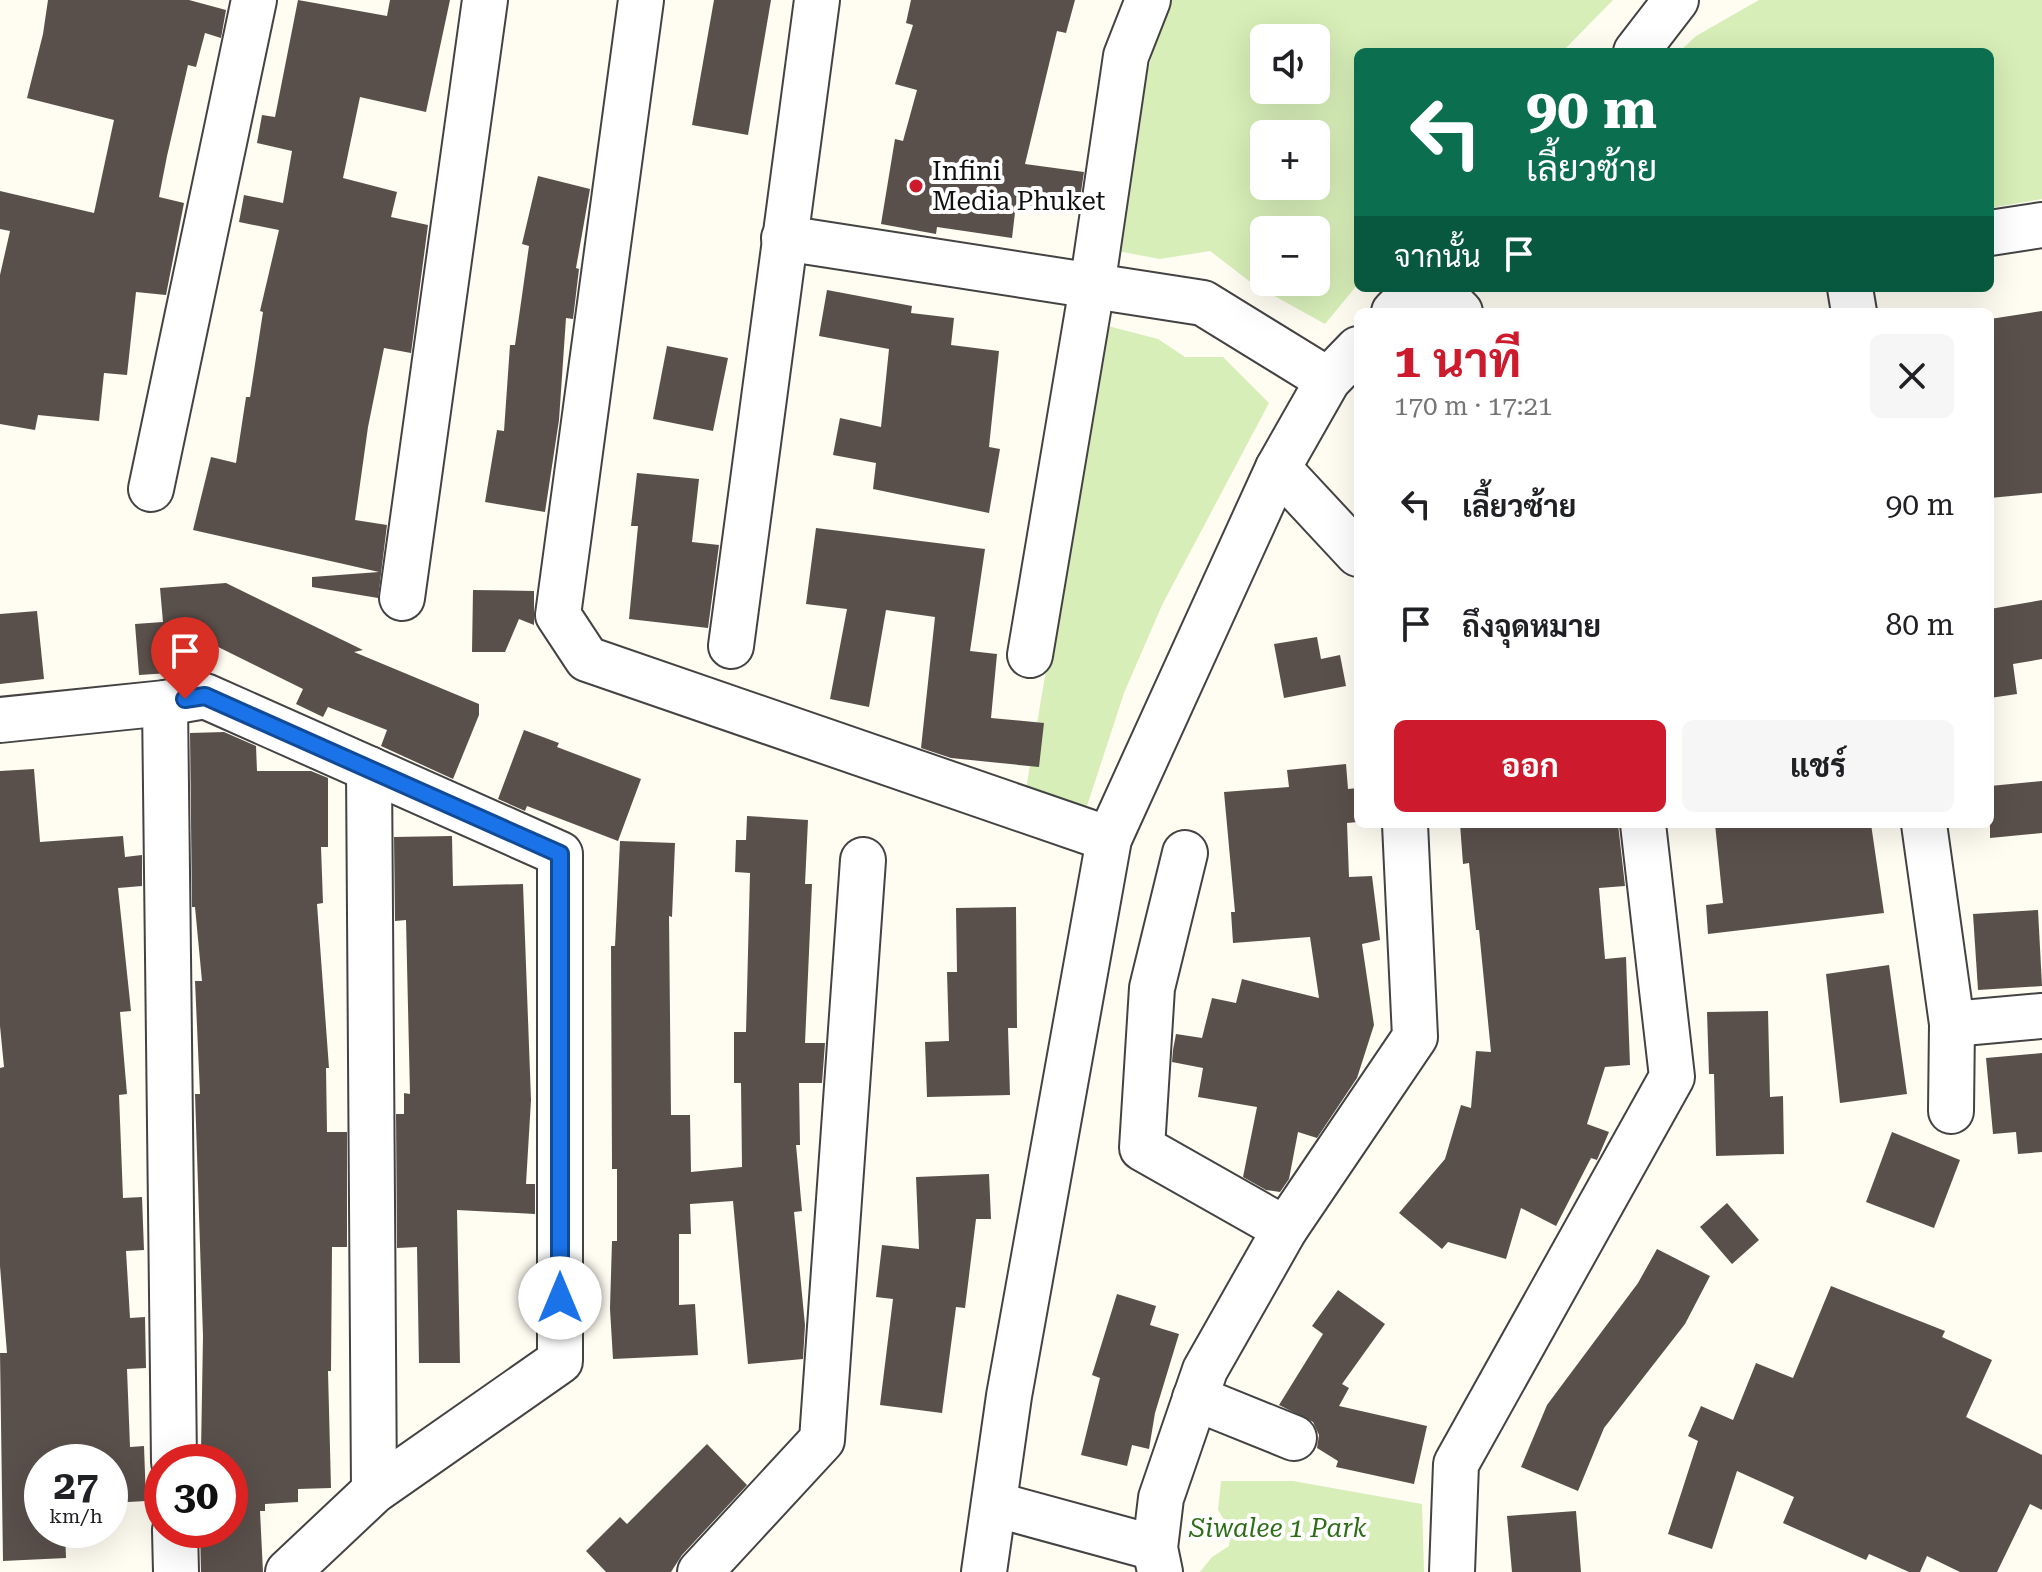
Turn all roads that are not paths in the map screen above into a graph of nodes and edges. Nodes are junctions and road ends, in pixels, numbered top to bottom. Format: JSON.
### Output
{"nodes":[{"id":1,"x":254,"y":0,"type":"edge"},
{"id":2,"x":485,"y":0,"type":"edge"},
{"id":3,"x":641,"y":0,"type":"edge"},
{"id":4,"x":817,"y":0,"type":"edge"},
{"id":5,"x":1148,"y":0,"type":"edge"},
{"id":6,"x":1676,"y":0,"type":"edge"},
{"id":7,"x":1639,"y":48,"type":"edge"},
{"id":8,"x":2042,"y":225,"type":"edge"},
{"id":9,"x":1994,"y":232,"type":"edge"},
{"id":10,"x":784,"y":238,"type":"junction"},
{"id":11,"x":1092,"y":287,"type":"junction"},
{"id":12,"x":1414,"y":292,"type":"edge"},
{"id":13,"x":1440,"y":292,"type":"edge"},
{"id":14,"x":1398,"y":308,"type":"edge"},
{"id":15,"x":1456,"y":308,"type":"edge"},
{"id":16,"x":1354,"y":353,"type":"edge"},
{"id":17,"x":1328,"y":380,"type":"junction"},
{"id":18,"x":1278,"y":468,"type":"junction"},
{"id":19,"x":151,"y":489,"type":"dead end"},
{"id":20,"x":1354,"y":550,"type":"edge"},
{"id":21,"x":402,"y":598,"type":"dead end"},
{"id":22,"x":731,"y":646,"type":"dead end"},
{"id":23,"x":1030,"y":655,"type":"dead end"},
{"id":24,"x":165,"y":703,"type":"junction"},
{"id":25,"x":0,"y":720,"type":"edge"},
{"id":26,"x":369,"y":769,"type":"junction"},
{"id":27,"x":1405,"y":828,"type":"edge"},
{"id":28,"x":1643,"y":828,"type":"edge"},
{"id":29,"x":1925,"y":828,"type":"edge"},
{"id":30,"x":1109,"y":839,"type":"junction"},
{"id":31,"x":1185,"y":853,"type":"dead end"},
{"id":32,"x":863,"y":860,"type":"dead end"},
{"id":33,"x":2042,"y":1016,"type":"edge"},
{"id":34,"x":1952,"y":1024,"type":"junction"},
{"id":35,"x":1951,"y":1111,"type":"dead end"},
{"id":36,"x":1285,"y":1229,"type":"junction"},
{"id":37,"x":1195,"y":1398,"type":"junction"},
{"id":38,"x":1294,"y":1438,"type":"dead end"},
{"id":39,"x":174,"y":1444,"type":"edge"},
{"id":40,"x":374,"y":1491,"type":"junction"},
{"id":41,"x":994,"y":1504,"type":"junction"},
{"id":42,"x":175,"y":1548,"type":"edge"},
{"id":43,"x":1158,"y":1560,"type":"edge"},
{"id":44,"x":176,"y":1572,"type":"edge"},
{"id":45,"x":288,"y":1572,"type":"edge"},
{"id":46,"x":700,"y":1572,"type":"edge"},
{"id":47,"x":984,"y":1572,"type":"edge"},
{"id":48,"x":1452,"y":1572,"type":"edge"}],
"edges":[{"from":1,"to":19,"type":"street"},
{"from":2,"to":21,"type":"street"},
{"from":3,"to":30,"type":"street"},
{"from":4,"to":10,"type":"street"},
{"from":5,"to":11,"type":"street"},
{"from":6,"to":7,"type":"street"},
{"from":8,"to":9,"type":"street"},
{"from":10,"to":11,"type":"street"},
{"from":10,"to":22,"type":"street"},
{"from":11,"to":17,"type":"street"},
{"from":11,"to":23,"type":"street"},
{"from":12,"to":14,"type":"street"},
{"from":13,"to":15,"type":"street"},
{"from":16,"to":17,"type":"street"},
{"from":17,"to":18,"type":"street"},
{"from":18,"to":20,"type":"street"},
{"from":18,"to":30,"type":"street"},
{"from":24,"to":25,"type":"street"},
{"from":24,"to":26,"type":"street"},
{"from":24,"to":39,"type":"street"},
{"from":26,"to":40,"type":"street"},
{"from":26,"to":40,"type":"street"},
{"from":27,"to":36,"type":"street"},
{"from":28,"to":48,"type":"street"},
{"from":29,"to":34,"type":"street"},
{"from":30,"to":41,"type":"street"},
{"from":31,"to":36,"type":"street"},
{"from":32,"to":46,"type":"street"},
{"from":33,"to":34,"type":"street"},
{"from":34,"to":35,"type":"street"},
{"from":36,"to":37,"type":"street"},
{"from":37,"to":38,"type":"street"},
{"from":37,"to":43,"type":"street"},
{"from":40,"to":45,"type":"street"},
{"from":41,"to":43,"type":"street"},
{"from":41,"to":47,"type":"street"},
{"from":42,"to":44,"type":"street"}]}
